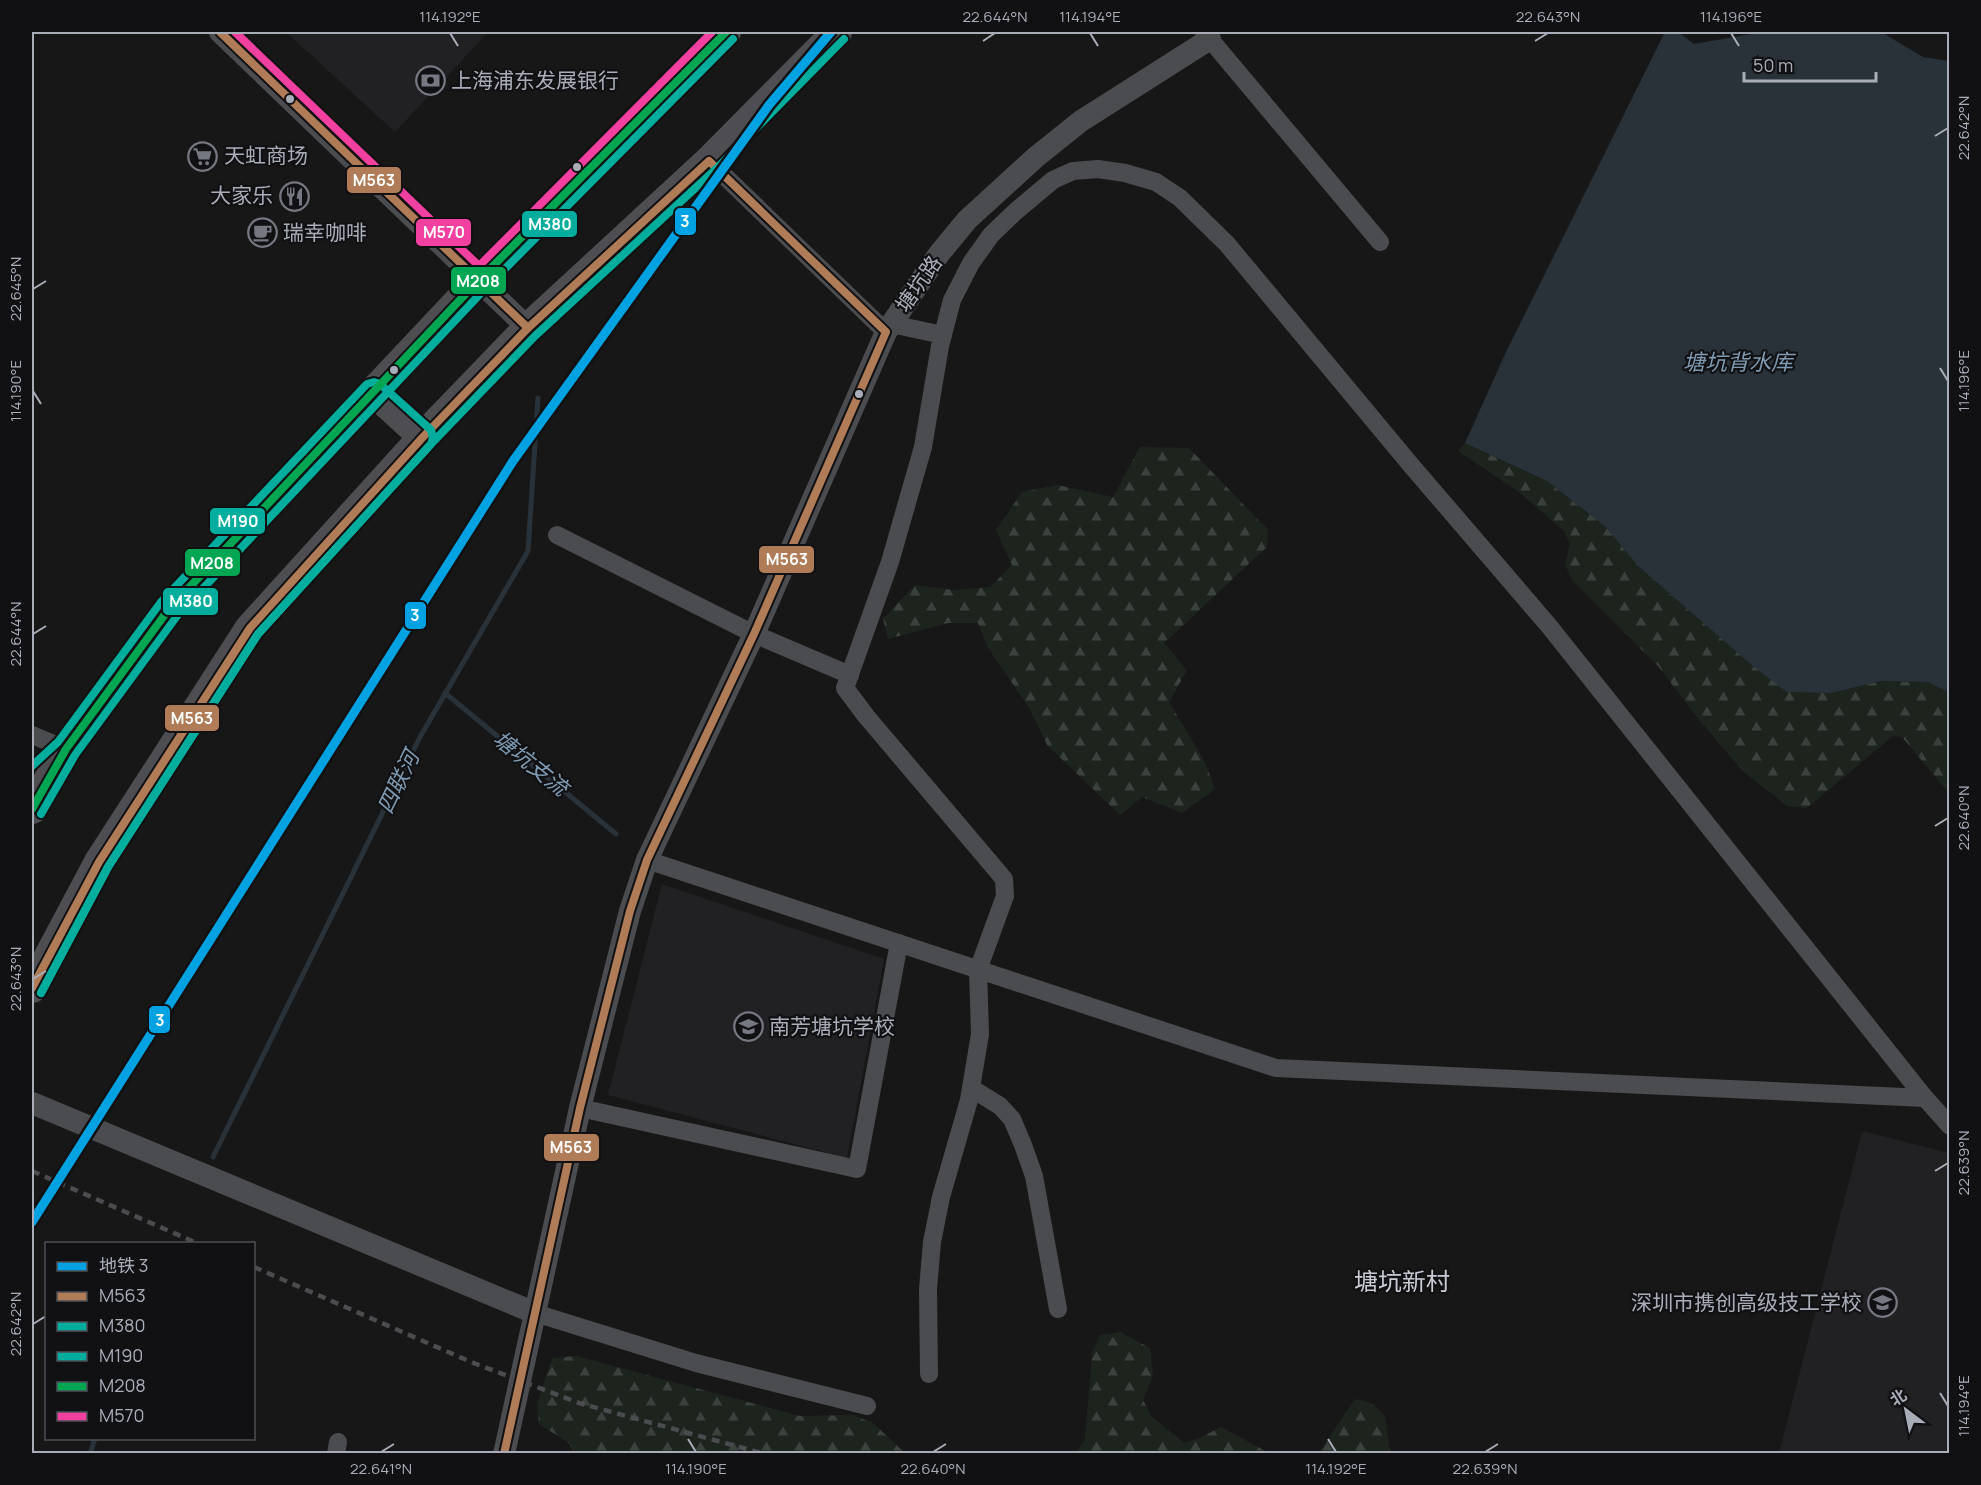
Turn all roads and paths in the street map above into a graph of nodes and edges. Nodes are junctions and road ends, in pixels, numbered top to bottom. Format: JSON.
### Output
{"nodes":[{"id":1,"x":220,"y":32,"type":"edge"},
{"id":2,"x":726,"y":32,"type":"edge"},
{"id":3,"x":837,"y":32,"type":"edge"},
{"id":4,"x":1212,"y":34,"type":"edge"},
{"id":5,"x":709,"y":161,"type":"junction"},
{"id":6,"x":1380,"y":242,"type":"dead end"},
{"id":7,"x":479,"y":281,"type":"junction"},
{"id":8,"x":528,"y":328,"type":"junction"},
{"id":9,"x":889,"y":328,"type":"junction"},
{"id":10,"x":943,"y":334,"type":"junction"},
{"id":11,"x":374,"y":392,"type":"junction"},
{"id":12,"x":423,"y":437,"type":"junction"},
{"id":13,"x":557,"y":535,"type":"dead end"},
{"id":14,"x":754,"y":634,"type":"junction"},
{"id":15,"x":849,"y":675,"type":"junction"},
{"id":16,"x":32,"y":735,"type":"edge"},
{"id":17,"x":66,"y":749,"type":"junction"},
{"id":18,"x":32,"y":780,"type":"edge"},
{"id":19,"x":32,"y":809,"type":"edge"},
{"id":20,"x":647,"y":860,"type":"junction"},
{"id":21,"x":899,"y":943,"type":"junction"},
{"id":22,"x":978,"y":970,"type":"junction"},
{"id":23,"x":32,"y":988,"type":"edge"},
{"id":24,"x":971,"y":1088,"type":"junction"},
{"id":25,"x":1925,"y":1098,"type":"junction"},
{"id":26,"x":32,"y":1103,"type":"edge"},
{"id":27,"x":580,"y":1108,"type":"junction"},
{"id":28,"x":1950,"y":1126,"type":"edge"},
{"id":29,"x":1058,"y":1310,"type":"dead end"},
{"id":30,"x":535,"y":1313,"type":"junction"},
{"id":31,"x":929,"y":1374,"type":"dead end"},
{"id":32,"x":867,"y":1407,"type":"dead end"},
{"id":33,"x":504,"y":1454,"type":"edge"}],
"edges":[{"from":1,"to":7,"type":"street"},
{"from":2,"to":7,"type":"highway"},
{"from":3,"to":5,"type":"highway"},
{"from":4,"to":6,"type":"street"},
{"from":4,"to":9,"type":"street","name":"塘坑路"},
{"from":5,"to":8,"type":"highway"},
{"from":5,"to":9,"type":"street"},
{"from":7,"to":8,"type":"street"},
{"from":7,"to":11,"type":"highway"},
{"from":8,"to":12,"type":"highway"},
{"from":9,"to":10,"type":"street"},
{"from":9,"to":14,"type":"street","name":"塘坑路"},
{"from":10,"to":15,"type":"street"},
{"from":10,"to":25,"type":"street"},
{"from":11,"to":12,"type":"highway"},
{"from":11,"to":17,"type":"highway"},
{"from":12,"to":23,"type":"highway"},
{"from":13,"to":14,"type":"street"},
{"from":14,"to":15,"type":"street"},
{"from":14,"to":20,"type":"street","name":"塘坑路"},
{"from":15,"to":22,"type":"street"},
{"from":16,"to":17,"type":"street"},
{"from":17,"to":18,"type":"highway"},
{"from":17,"to":19,"type":"highway"},
{"from":20,"to":21,"type":"street"},
{"from":20,"to":27,"type":"street","name":"塘坑路"},
{"from":21,"to":22,"type":"street"},
{"from":21,"to":27,"type":"street"},
{"from":22,"to":24,"type":"street"},
{"from":22,"to":25,"type":"street"},
{"from":24,"to":29,"type":"street"},
{"from":24,"to":31,"type":"street"},
{"from":25,"to":28,"type":"street"},
{"from":26,"to":30,"type":"street"},
{"from":27,"to":30,"type":"street","name":"塘坑路"},
{"from":30,"to":32,"type":"street"},
{"from":30,"to":33,"type":"street","name":"塘坑路"}]}
